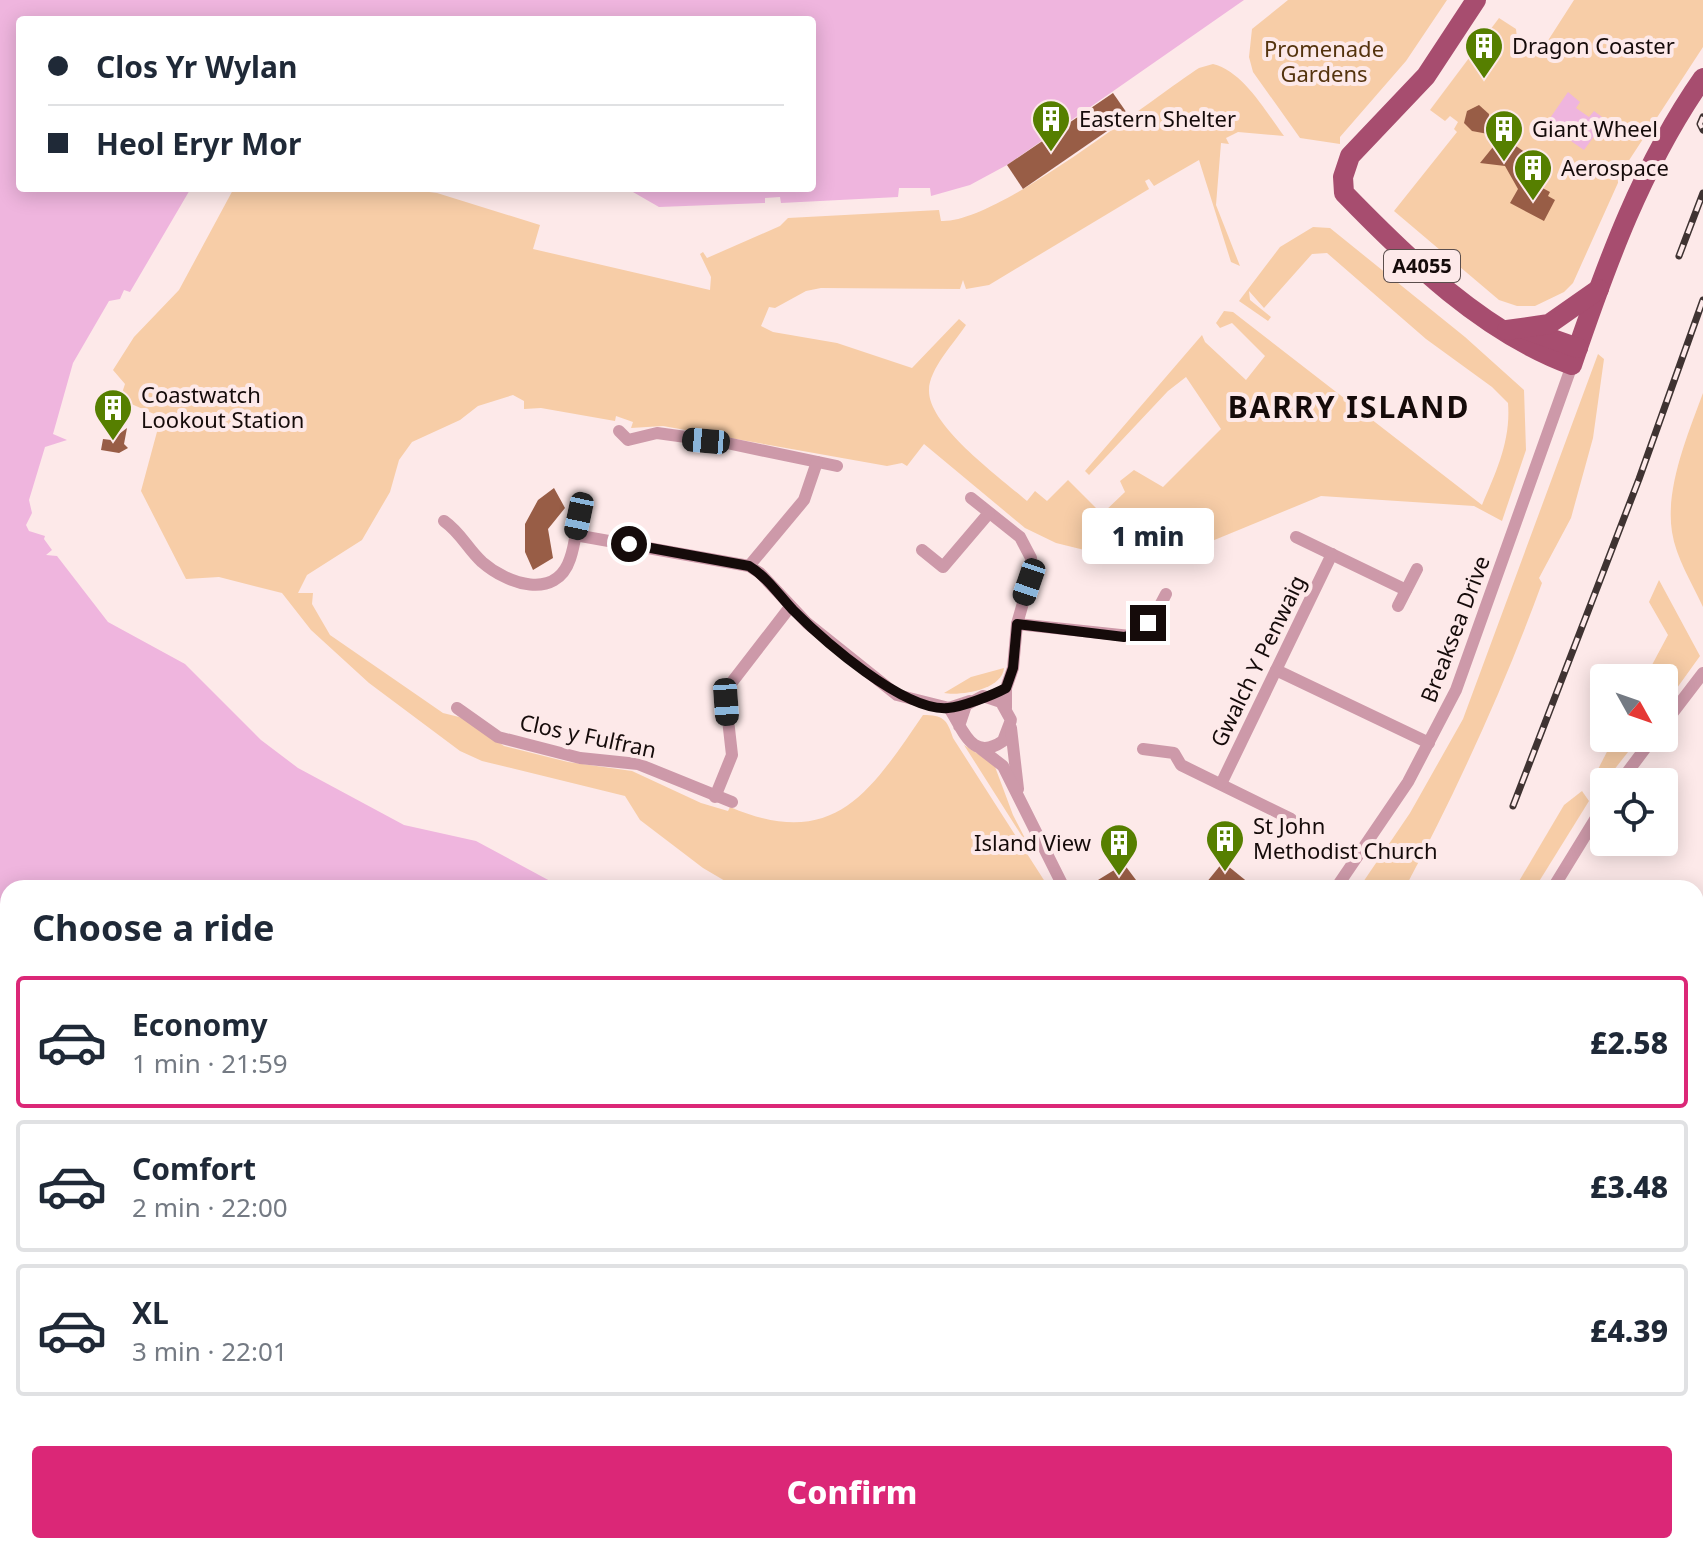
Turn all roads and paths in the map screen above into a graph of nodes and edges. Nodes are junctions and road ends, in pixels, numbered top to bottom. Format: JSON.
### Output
{"nodes":[{"id":1,"x":1476,"y":0,"type":"edge"},
{"id":2,"x":1703,"y":78,"type":"edge"},
{"id":3,"x":1599,"y":289,"type":"junction"},
{"id":4,"x":1516,"y":330,"type":"junction"},
{"id":5,"x":1575,"y":357,"type":"junction"},
{"id":6,"x":624,"y":442,"type":"dead end"},
{"id":7,"x":817,"y":462,"type":"junction"},
{"id":8,"x":837,"y":466,"type":"dead end"},
{"id":9,"x":971,"y":498,"type":"dead end"},
{"id":10,"x":989,"y":513,"type":"junction"},
{"id":11,"x":579,"y":516,"type":"dead end"},
{"id":12,"x":444,"y":521,"type":"dead end"},
{"id":13,"x":575,"y":535,"type":"junction"},
{"id":14,"x":1296,"y":537,"type":"dead end"},
{"id":15,"x":922,"y":550,"type":"dead end"},
{"id":16,"x":1332,"y":554,"type":"junction"},
{"id":17,"x":749,"y":566,"type":"junction"},
{"id":18,"x":1417,"y":569,"type":"dead end"},
{"id":19,"x":1406,"y":590,"type":"junction"},
{"id":20,"x":1166,"y":594,"type":"dead end"},
{"id":21,"x":1398,"y":606,"type":"dead end"},
{"id":22,"x":790,"y":607,"type":"junction"},
{"id":23,"x":1017,"y":624,"type":"junction"},
{"id":24,"x":1276,"y":670,"type":"junction"},
{"id":25,"x":1703,"y":673,"type":"edge"},
{"id":26,"x":1006,"y":688,"type":"junction"},
{"id":27,"x":990,"y":697,"type":"junction"},
{"id":28,"x":970,"y":701,"type":"junction"},
{"id":29,"x":1678,"y":706,"type":"edge"},
{"id":30,"x":457,"y":708,"type":"dead end"},
{"id":31,"x":949,"y":708,"type":"junction"},
{"id":32,"x":1006,"y":708,"type":"junction"},
{"id":33,"x":1011,"y":724,"type":"junction"},
{"id":34,"x":959,"y":726,"type":"junction"},
{"id":35,"x":1429,"y":743,"type":"junction"},
{"id":36,"x":979,"y":747,"type":"junction"},
{"id":37,"x":1143,"y":749,"type":"dead end"},
{"id":38,"x":1221,"y":784,"type":"junction"},
{"id":39,"x":715,"y":797,"type":"junction"},
{"id":40,"x":732,"y":802,"type":"dead end"},
{"id":41,"x":1022,"y":808,"type":"junction"},
{"id":42,"x":1291,"y":819,"type":"dead end"},
{"id":43,"x":1590,"y":828,"type":"edge"},
{"id":44,"x":1060,"y":880,"type":"edge"},
{"id":45,"x":1342,"y":880,"type":"edge"},
{"id":46,"x":1558,"y":880,"type":"edge"}],
"edges":[{"from":1,"to":4,"type":"main road","number":"A4055"},
{"from":2,"to":3,"type":"main road"},
{"from":3,"to":4,"type":"main road"},
{"from":3,"to":5,"type":"main road"},
{"from":4,"to":5,"type":"main road","number":"A4055"},
{"from":5,"to":35,"type":"street","name":"Breaksea Drive"},
{"from":6,"to":7,"type":"street"},
{"from":7,"to":8,"type":"street"},
{"from":7,"to":17,"type":"street"},
{"from":9,"to":10,"type":"street"},
{"from":10,"to":15,"type":"street"},
{"from":10,"to":23,"type":"street"},
{"from":11,"to":13,"type":"street"},
{"from":12,"to":13,"type":"street"},
{"from":13,"to":17,"type":"street"},
{"from":14,"to":16,"type":"street"},
{"from":16,"to":19,"type":"street"},
{"from":16,"to":24,"type":"street","name":"Gwalch Y Penwaig"},
{"from":17,"to":22,"type":"street"},
{"from":18,"to":19,"type":"street"},
{"from":19,"to":21,"type":"street"},
{"from":20,"to":23,"type":"street"},
{"from":22,"to":31,"type":"street"},
{"from":22,"to":39,"type":"street"},
{"from":23,"to":26,"type":"street"},
{"from":24,"to":35,"type":"street"},
{"from":24,"to":38,"type":"street","name":"Gwalch Y Penwaig"},
{"from":25,"to":29,"type":"street"},
{"from":26,"to":27,"type":"street"},
{"from":26,"to":32,"type":"street"},
{"from":27,"to":28,"type":"street"},
{"from":27,"to":32,"type":"street"},
{"from":28,"to":31,"type":"street"},
{"from":28,"to":34,"type":"street"},
{"from":30,"to":39,"type":"street","name":"Clos y Fulfran"},
{"from":31,"to":34,"type":"street"},
{"from":32,"to":33,"type":"street"},
{"from":33,"to":36,"type":"street"},
{"from":33,"to":41,"type":"street"},
{"from":34,"to":36,"type":"street"},
{"from":35,"to":45,"type":"street","name":"Breaksea Drive"},
{"from":36,"to":41,"type":"street"},
{"from":37,"to":38,"type":"street"},
{"from":38,"to":42,"type":"street"},
{"from":39,"to":40,"type":"street","name":"Clos y Fulfran"},
{"from":41,"to":44,"type":"street"},
{"from":43,"to":46,"type":"street"}]}
